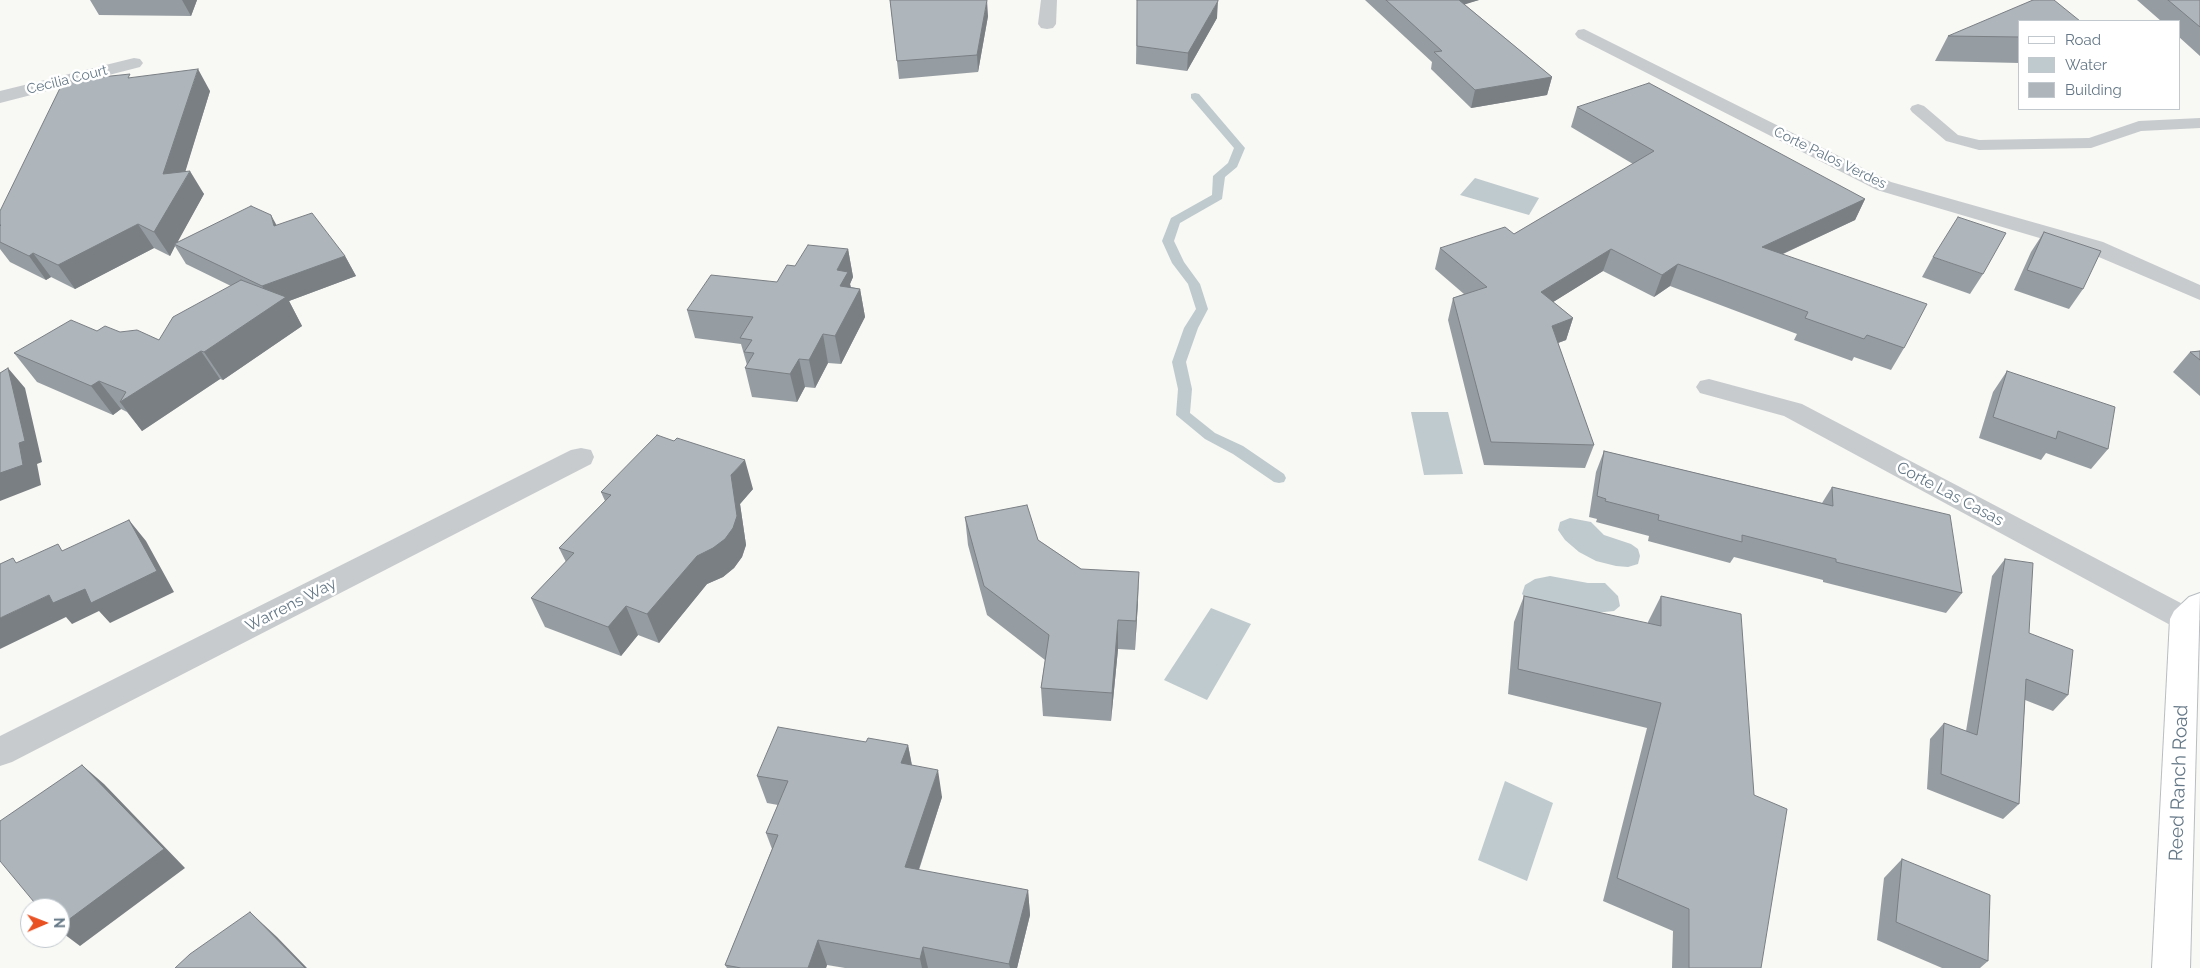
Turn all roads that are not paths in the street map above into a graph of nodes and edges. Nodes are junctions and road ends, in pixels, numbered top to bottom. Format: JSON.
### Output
{"nodes":[{"id":1,"x":1049,"y":0,"type":"edge"},
{"id":2,"x":1047,"y":24,"type":"dead end"},
{"id":3,"x":1584,"y":34,"type":"dead end"},
{"id":4,"x":134,"y":63,"type":"dead end"},
{"id":5,"x":0,"y":97,"type":"edge"},
{"id":6,"x":1918,"y":109,"type":"dead end"},
{"id":7,"x":2200,"y":123,"type":"edge"},
{"id":8,"x":2200,"y":293,"type":"edge"},
{"id":9,"x":1709,"y":387,"type":"dead end"},
{"id":10,"x":581,"y":457,"type":"dead end"},
{"id":11,"x":2192,"y":612,"type":"edge"},
{"id":12,"x":0,"y":752,"type":"edge"},
{"id":13,"x":2171,"y":968,"type":"edge"}],
"edges":[{"from":1,"to":2,"type":"street"},
{"from":3,"to":8,"type":"street","name":"Corte Palos Verdes"},
{"from":4,"to":5,"type":"street","name":"Cecilia Court"},
{"from":6,"to":7,"type":"lane"},
{"from":9,"to":11,"type":"street","name":"Corte Las Casas"},
{"from":10,"to":12,"type":"street","name":"Warrens Way"},
{"from":11,"to":13,"type":"street","name":"Reed Ranch Road"}]}
